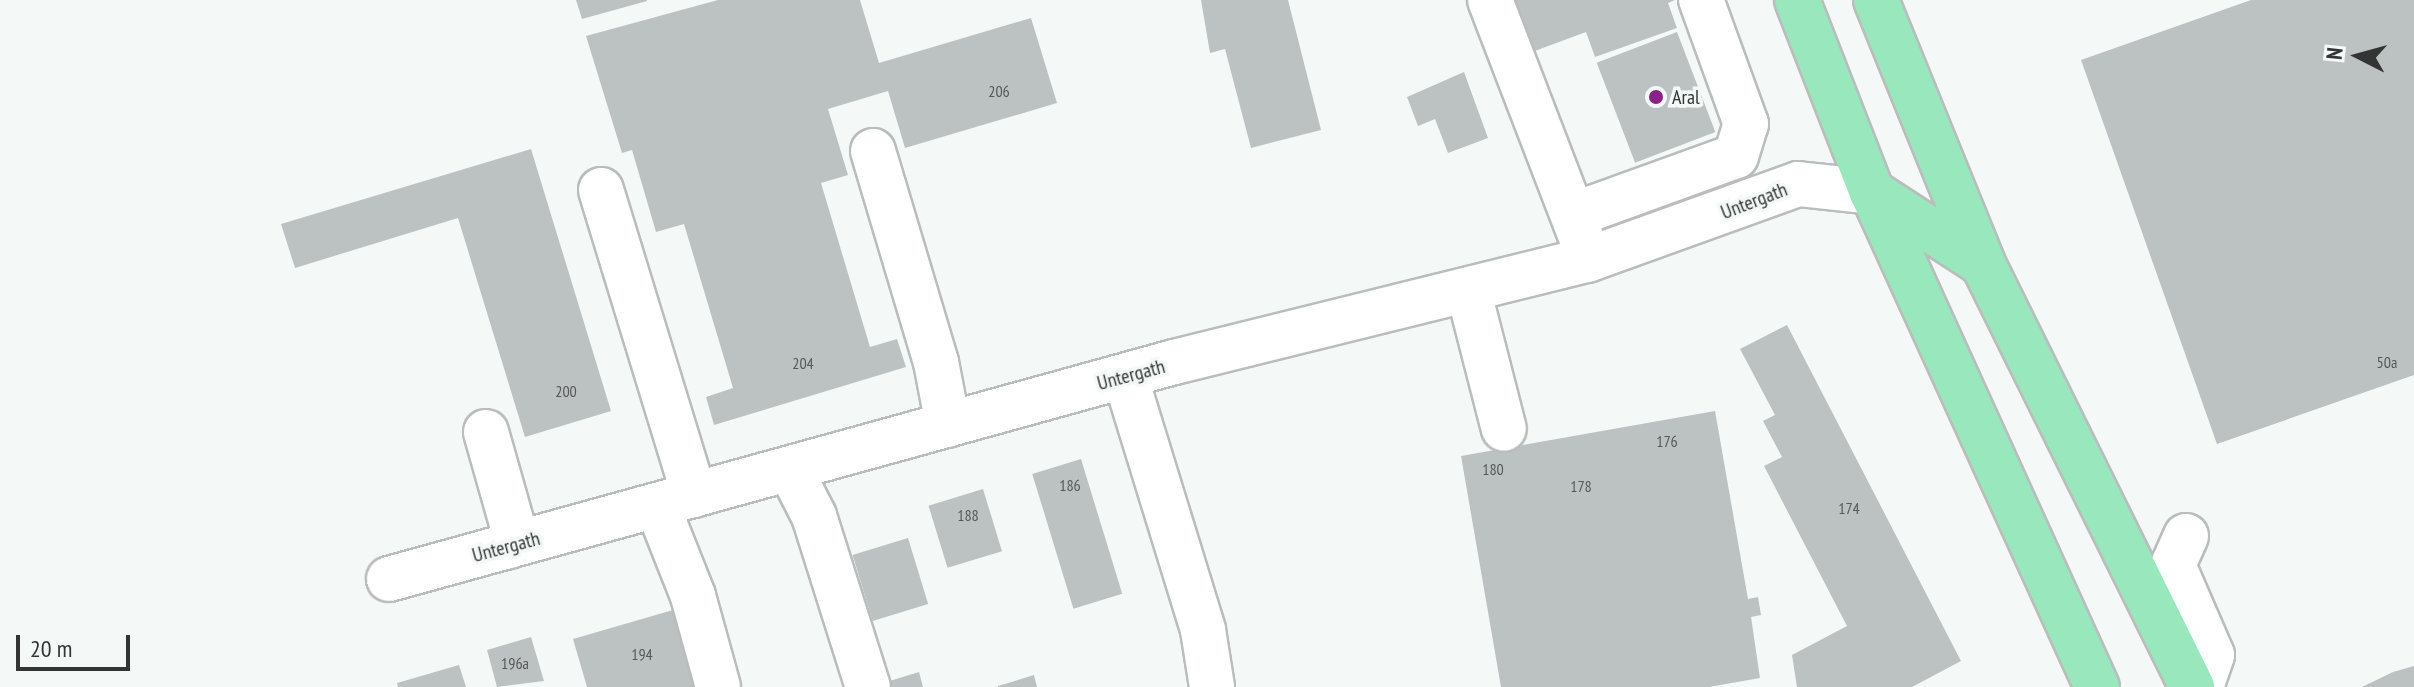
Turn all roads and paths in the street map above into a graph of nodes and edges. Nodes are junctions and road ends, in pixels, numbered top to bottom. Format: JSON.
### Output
{"nodes":[{"id":1,"x":1490,"y":0,"type":"edge"},
{"id":2,"x":1701,"y":0,"type":"edge"},
{"id":3,"x":1797,"y":0,"type":"edge"},
{"id":4,"x":1876,"y":0,"type":"edge"},
{"id":5,"x":873,"y":151,"type":"dead end"},
{"id":6,"x":601,"y":190,"type":"dead end"},
{"id":7,"x":1872,"y":192,"type":"junction"},
{"id":8,"x":1576,"y":214,"type":"junction"},
{"id":9,"x":1587,"y":260,"type":"junction"},
{"id":10,"x":1983,"y":264,"type":"junction"},
{"id":11,"x":1469,"y":293,"type":"junction"},
{"id":12,"x":1125,"y":376,"type":"junction"},
{"id":13,"x":948,"y":425,"type":"junction"},
{"id":14,"x":1504,"y":429,"type":"dead end"},
{"id":15,"x":486,"y":432,"type":"dead end"},
{"id":16,"x":790,"y":469,"type":"junction"},
{"id":17,"x":676,"y":500,"type":"junction"},
{"id":18,"x":2186,"y":536,"type":"dead end"},
{"id":19,"x":509,"y":546,"type":"junction"},
{"id":20,"x":389,"y":579,"type":"dead end"},
{"id":21,"x":718,"y":687,"type":"edge"},
{"id":22,"x":868,"y":687,"type":"edge"},
{"id":23,"x":1212,"y":687,"type":"edge"},
{"id":24,"x":2097,"y":687,"type":"edge"},
{"id":25,"x":2192,"y":687,"type":"edge"},
{"id":26,"x":2201,"y":687,"type":"edge"}],
"edges":[{"from":1,"to":8,"type":"lane"},
{"from":2,"to":8,"type":"lane"},
{"from":3,"to":7,"type":"main road"},
{"from":4,"to":10,"type":"main road"},
{"from":5,"to":13,"type":"lane"},
{"from":6,"to":17,"type":"lane"},
{"from":7,"to":9,"type":"lane","name":"Untergath"},
{"from":7,"to":10,"type":"main road","name":"Untergath"},
{"from":7,"to":24,"type":"main road"},
{"from":8,"to":9,"type":"lane"},
{"from":9,"to":11,"type":"lane","name":"Untergath"},
{"from":10,"to":25,"type":"main road"},
{"from":11,"to":12,"type":"lane","name":"Untergath"},
{"from":11,"to":14,"type":"lane"},
{"from":12,"to":13,"type":"lane","name":"Untergath"},
{"from":12,"to":23,"type":"lane"},
{"from":13,"to":16,"type":"lane","name":"Untergath"},
{"from":15,"to":19,"type":"lane"},
{"from":16,"to":17,"type":"lane","name":"Untergath"},
{"from":16,"to":22,"type":"lane"},
{"from":17,"to":19,"type":"lane","name":"Untergath"},
{"from":17,"to":21,"type":"lane"},
{"from":18,"to":26,"type":"lane"},
{"from":19,"to":20,"type":"lane","name":"Untergath"}]}
